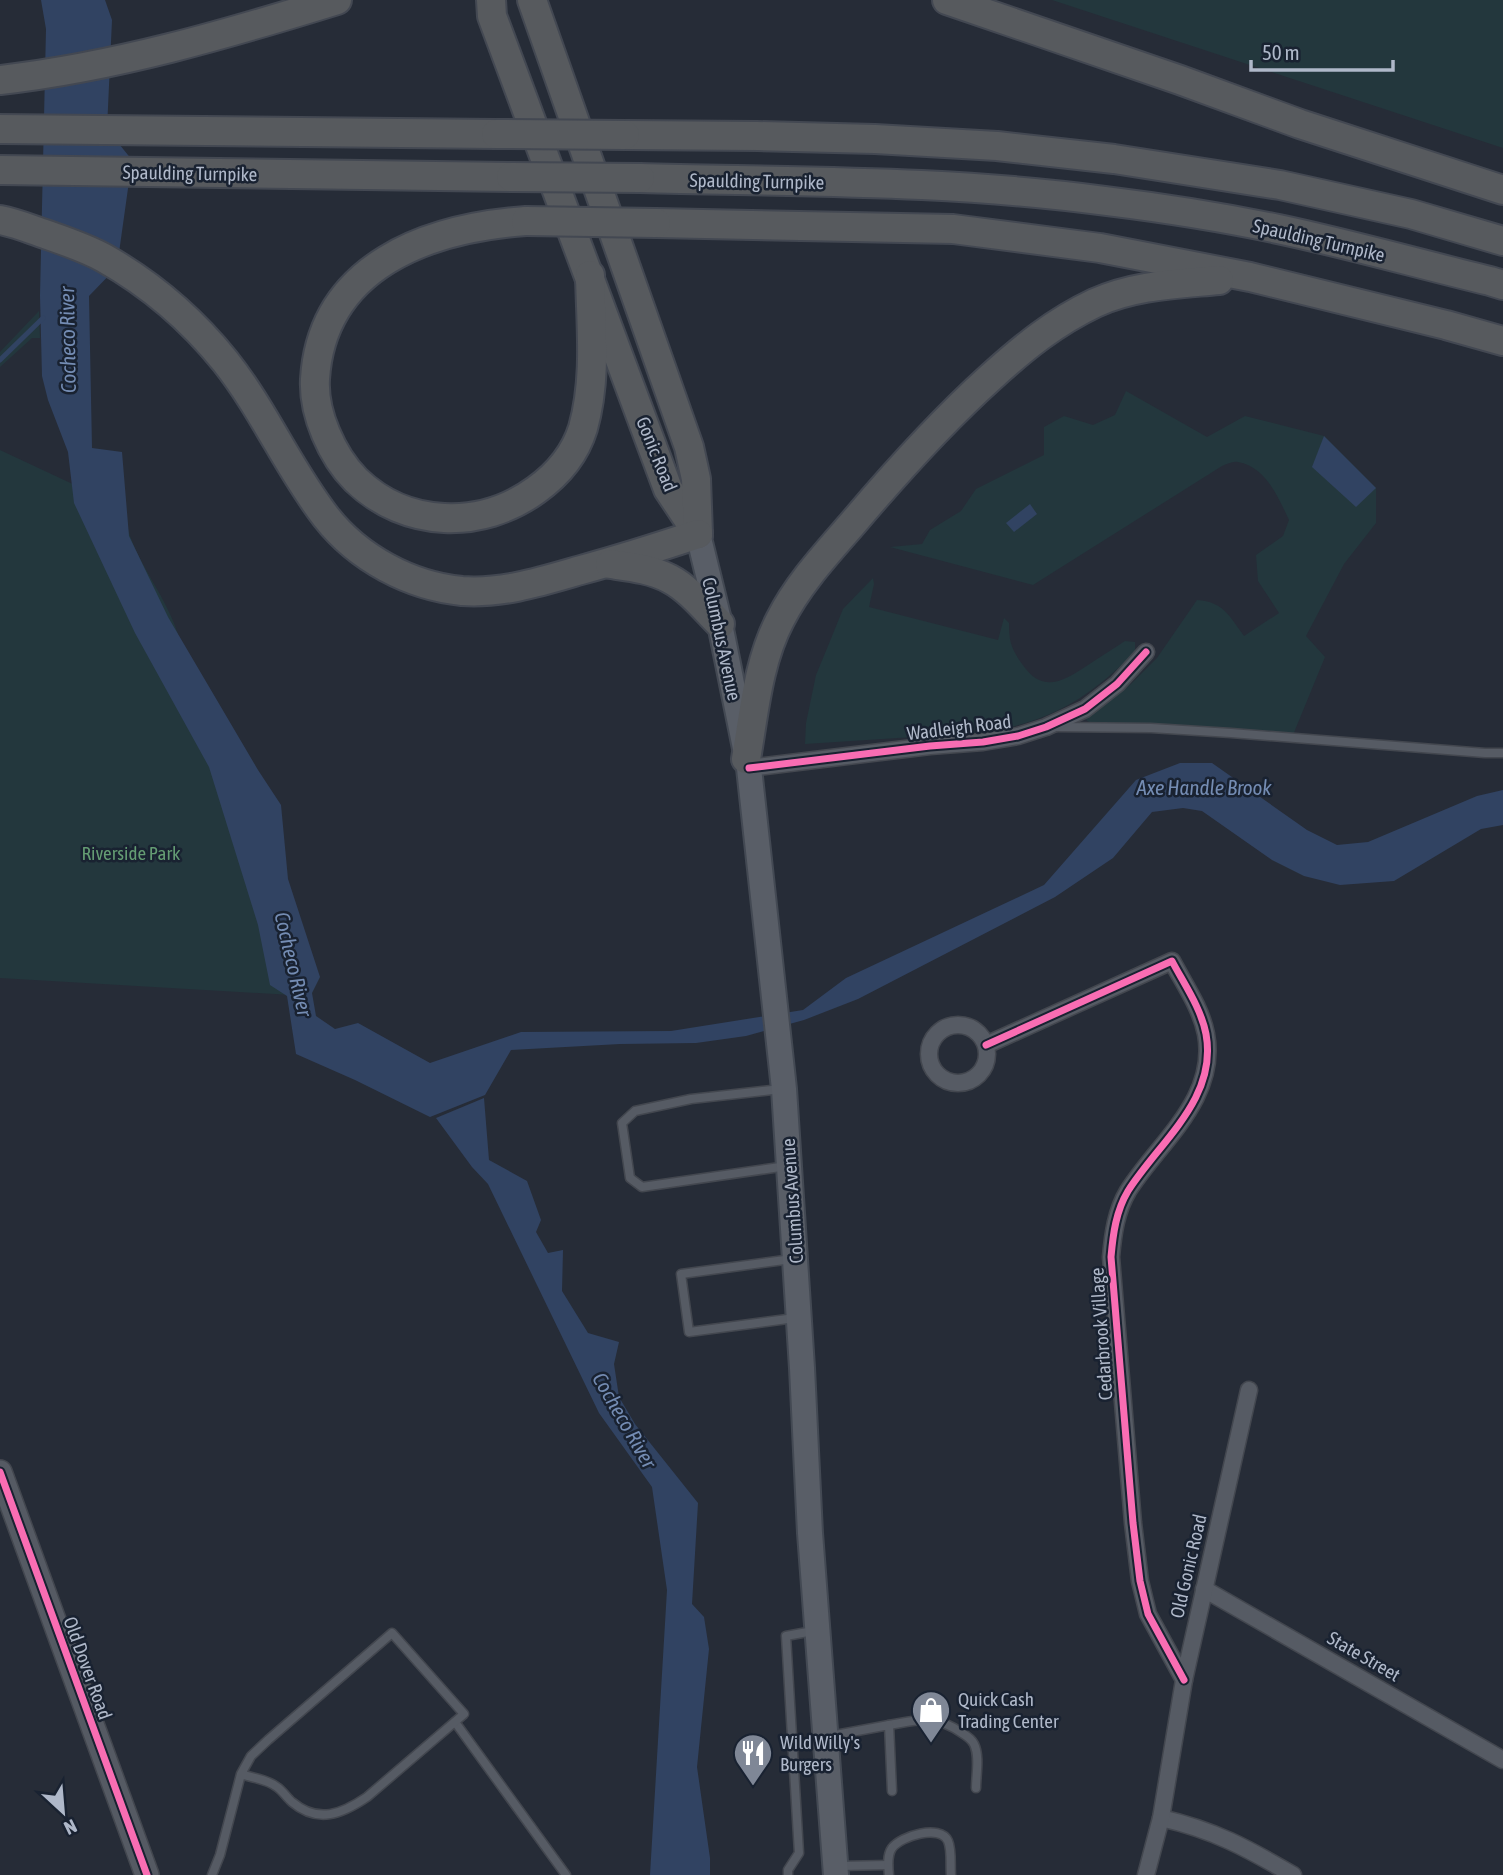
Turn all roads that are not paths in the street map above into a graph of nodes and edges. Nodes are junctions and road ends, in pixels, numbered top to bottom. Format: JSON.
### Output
{"nodes":[{"id":1,"x":337,"y":0,"type":"edge"},
{"id":2,"x":491,"y":0,"type":"edge"},
{"id":3,"x":532,"y":0,"type":"edge"},
{"id":4,"x":947,"y":0,"type":"edge"},
{"id":5,"x":2,"y":79,"type":"edge"},
{"id":6,"x":7,"y":130,"type":"edge"},
{"id":7,"x":3,"y":170,"type":"edge"},
{"id":8,"x":1503,"y":190,"type":"edge"},
{"id":9,"x":6,"y":221,"type":"edge"},
{"id":10,"x":1503,"y":241,"type":"edge"},
{"id":11,"x":590,"y":275,"type":"junction"},
{"id":12,"x":1250,"y":277,"type":"junction"},
{"id":13,"x":1503,"y":285,"type":"edge"},
{"id":14,"x":1503,"y":341,"type":"edge"},
{"id":15,"x":698,"y":534,"type":"junction"},
{"id":16,"x":604,"y":563,"type":"junction"},
{"id":17,"x":720,"y":624,"type":"junction"},
{"id":18,"x":1146,"y":652,"type":"dead end"},
{"id":19,"x":1046,"y":727,"type":"junction"},
{"id":20,"x":1503,"y":753,"type":"edge"},
{"id":21,"x":748,"y":764,"type":"junction"},
{"id":22,"x":986,"y":1045,"type":"dead end"},
{"id":23,"x":784,"y":1089,"type":"junction"},
{"id":24,"x":790,"y":1166,"type":"junction"},
{"id":25,"x":795,"y":1259,"type":"junction"},
{"id":26,"x":799,"y":1318,"type":"junction"},
{"id":27,"x":1249,"y":1390,"type":"dead end"},
{"id":28,"x":0,"y":1472,"type":"edge"},
{"id":29,"x":1205,"y":1589,"type":"junction"},
{"id":30,"x":817,"y":1630,"type":"junction"},
{"id":31,"x":1184,"y":1680,"type":"junction"},
{"id":32,"x":455,"y":1722,"type":"junction"},
{"id":33,"x":889,"y":1724,"type":"junction"},
{"id":34,"x":825,"y":1737,"type":"junction"},
{"id":35,"x":1503,"y":1760,"type":"edge"},
{"id":36,"x":241,"y":1774,"type":"junction"},
{"id":37,"x":976,"y":1788,"type":"dead end"},
{"id":38,"x":891,"y":1791,"type":"dead end"},
{"id":39,"x":1161,"y":1818,"type":"junction"},
{"id":40,"x":888,"y":1865,"type":"junction"},
{"id":41,"x":836,"y":1871,"type":"edge"},
{"id":42,"x":147,"y":1875,"type":"edge"},
{"id":43,"x":212,"y":1875,"type":"edge"},
{"id":44,"x":566,"y":1875,"type":"edge"},
{"id":45,"x":788,"y":1875,"type":"edge"},
{"id":46,"x":889,"y":1875,"type":"edge"},
{"id":47,"x":951,"y":1875,"type":"edge"},
{"id":48,"x":1146,"y":1875,"type":"edge"},
{"id":49,"x":1293,"y":1875,"type":"edge"}],
"edges":[{"from":1,"to":5,"type":"highway"},
{"from":2,"to":11,"type":"highway","name":"Gonic Road"},
{"from":3,"to":15,"type":"highway","name":"Gonic Road"},
{"from":4,"to":8,"type":"highway"},
{"from":6,"to":10,"type":"highway","bridge":true},
{"from":7,"to":13,"type":"highway","name":"Spaulding Turnpike","bridge":true},
{"from":9,"to":16,"type":"highway"},
{"from":11,"to":12,"type":"highway","bridge":true},
{"from":11,"to":15,"type":"highway","name":"Gonic Road"},
{"from":12,"to":14,"type":"highway"},
{"from":12,"to":21,"type":"highway"},
{"from":15,"to":16,"type":"highway"},
{"from":15,"to":17,"type":"main road","name":"Columbus Avenue"},
{"from":16,"to":17,"type":"highway"},
{"from":17,"to":21,"type":"main road","name":"Columbus Avenue"},
{"from":18,"to":19,"type":"street","name":"Wadleigh Road"},
{"from":19,"to":20,"type":"lane"},
{"from":19,"to":21,"type":"street","name":"Wadleigh Road"},
{"from":21,"to":23,"type":"main road","name":"Columbus Avenue"},
{"from":22,"to":31,"type":"street","name":"Cedarbrook Village"},
{"from":23,"to":24,"type":"main road","name":"Columbus Avenue"},
{"from":23,"to":24,"type":"lane"},
{"from":24,"to":25,"type":"main road","name":"Columbus Avenue"},
{"from":25,"to":26,"type":"main road","name":"Columbus Avenue"},
{"from":25,"to":26,"type":"lane"},
{"from":26,"to":30,"type":"main road","name":"Columbus Avenue"},
{"from":27,"to":29,"type":"street","name":"Old Gonic Road"},
{"from":28,"to":42,"type":"street","name":"Old Dover Road"},
{"from":29,"to":31,"type":"street","name":"Old Gonic Road"},
{"from":29,"to":35,"type":"street","name":"State Street"},
{"from":30,"to":34,"type":"main road","name":"Columbus Avenue"},
{"from":30,"to":45,"type":"lane"},
{"from":31,"to":39,"type":"street","name":"Old Gonic Road"},
{"from":32,"to":36,"type":"lane"},
{"from":32,"to":36,"type":"lane"},
{"from":32,"to":44,"type":"lane"},
{"from":33,"to":34,"type":"lane"},
{"from":33,"to":37,"type":"lane"},
{"from":33,"to":38,"type":"lane"},
{"from":34,"to":41,"type":"main road","name":"Columbus Avenue"},
{"from":36,"to":43,"type":"lane"},
{"from":39,"to":48,"type":"street","name":"Old Gonic Road"},
{"from":39,"to":49,"type":"street"},
{"from":40,"to":41,"type":"lane"},
{"from":40,"to":46,"type":"lane"},
{"from":40,"to":47,"type":"lane"}]}
